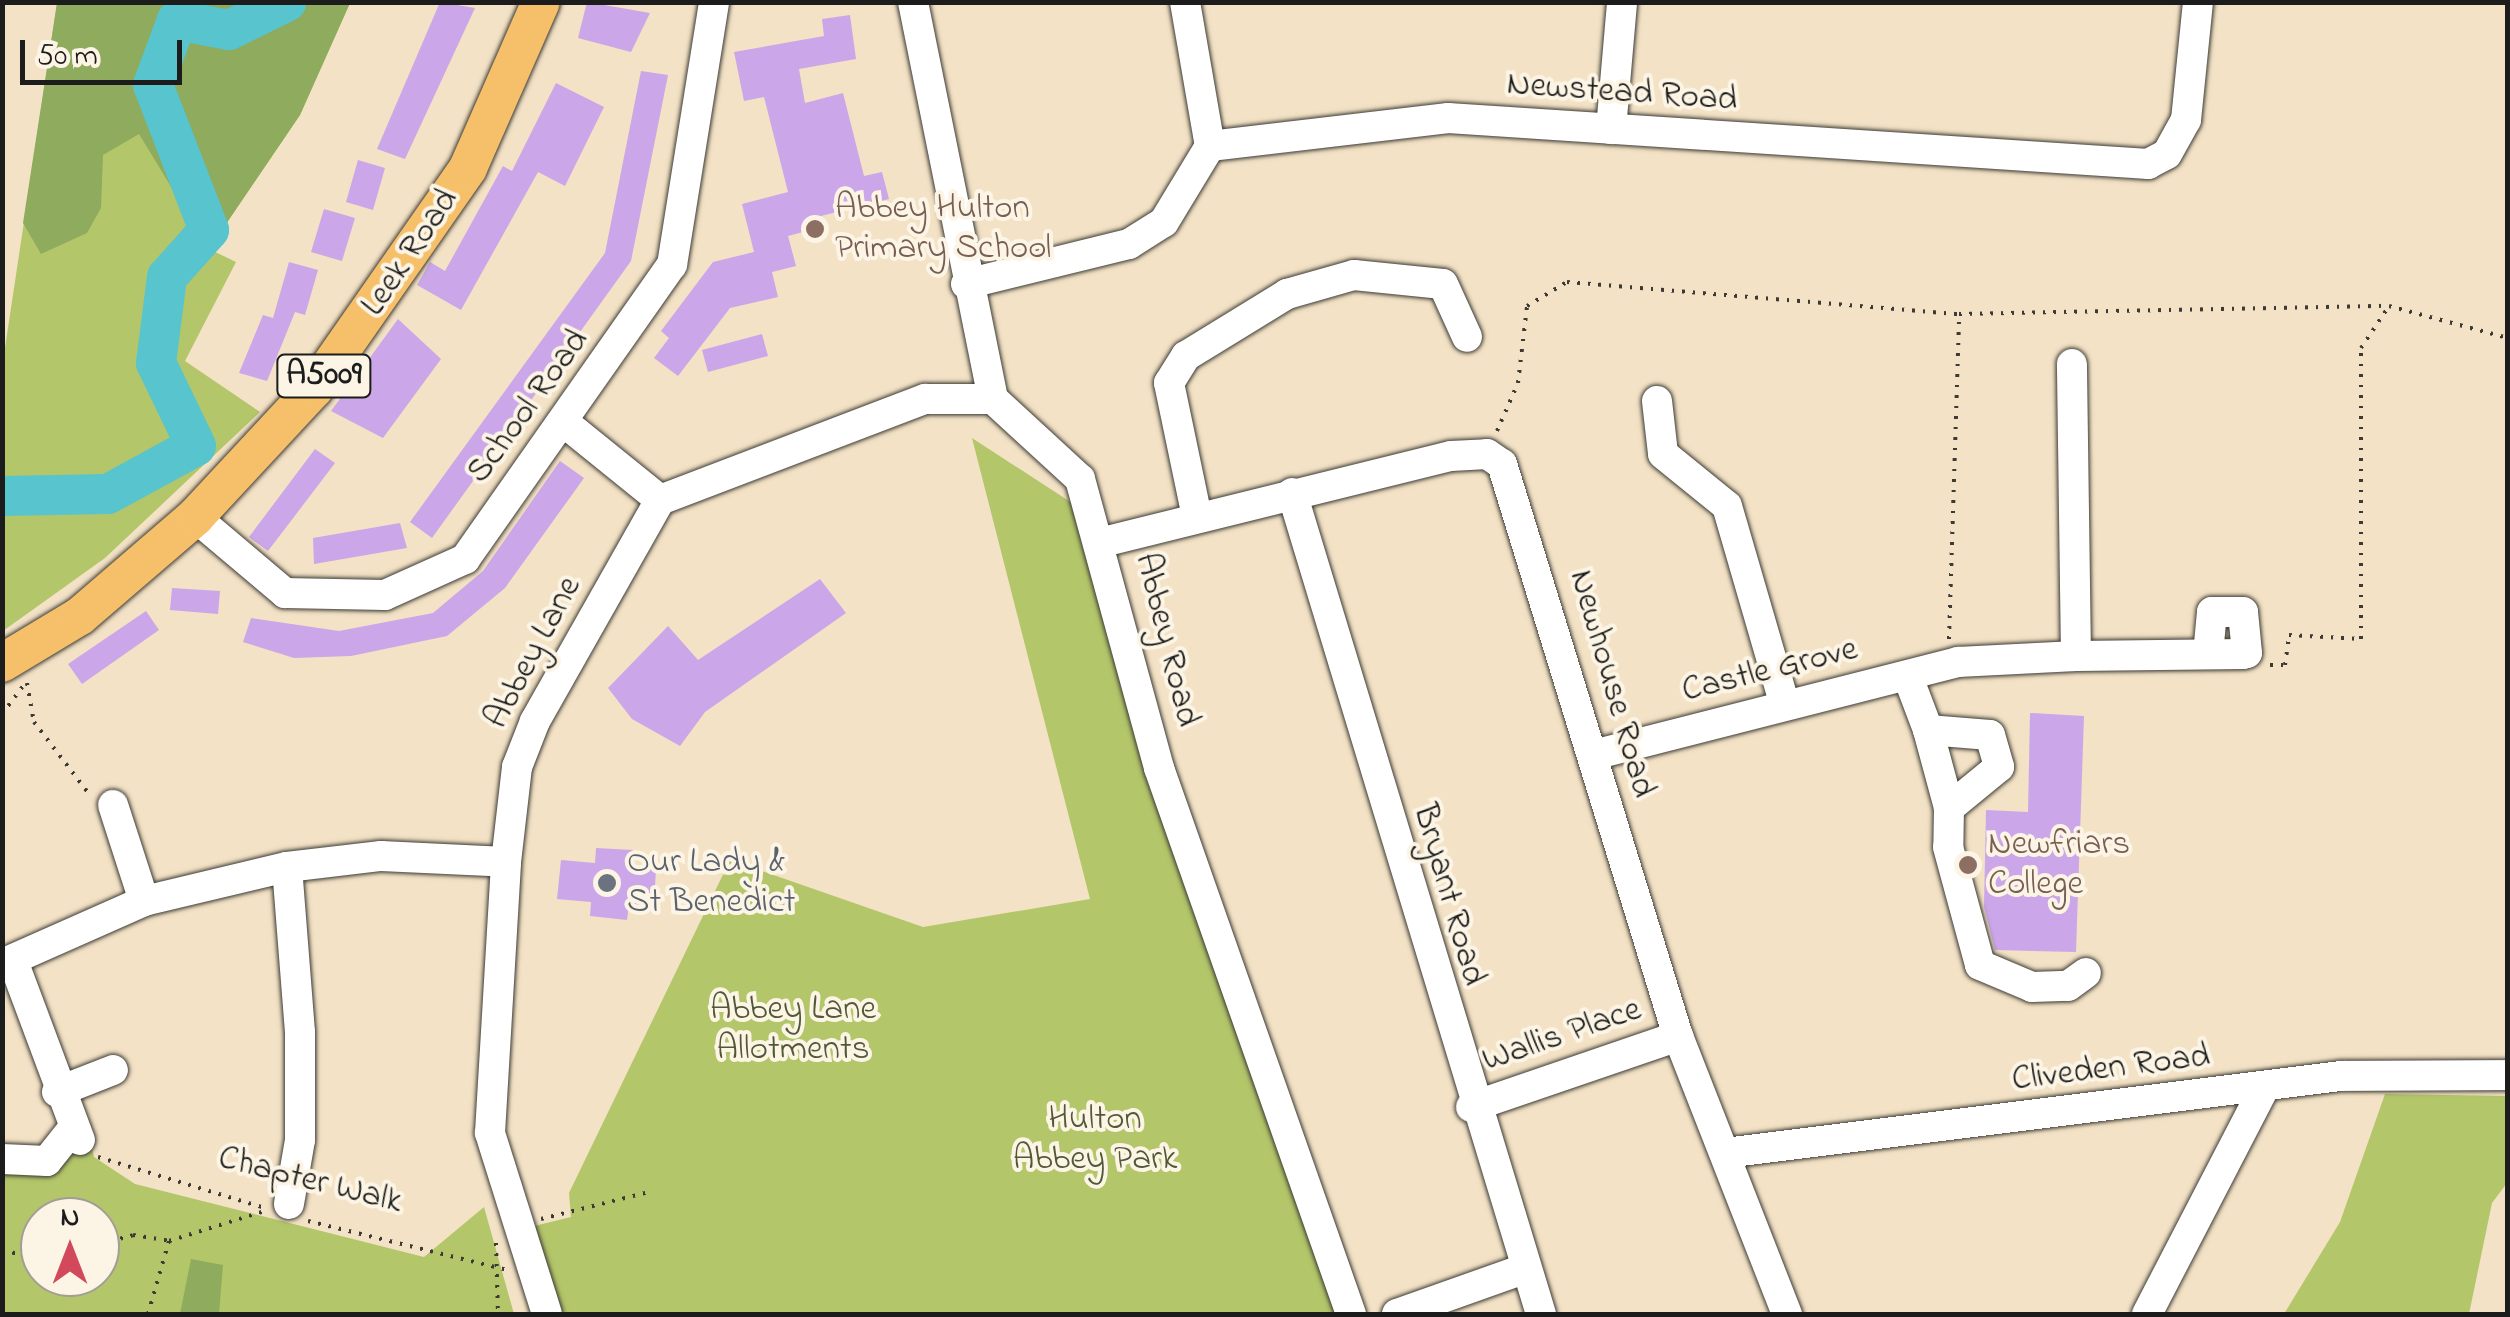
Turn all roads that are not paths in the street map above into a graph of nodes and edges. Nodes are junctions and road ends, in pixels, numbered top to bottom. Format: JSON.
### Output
{"nodes":[{"id":1,"x":541,"y":2,"type":"edge"},
{"id":2,"x":714,"y":2,"type":"edge"},
{"id":3,"x":913,"y":2,"type":"edge"},
{"id":4,"x":1185,"y":2,"type":"edge"},
{"id":5,"x":1622,"y":2,"type":"edge"},
{"id":6,"x":2198,"y":2,"type":"edge"},
{"id":7,"x":1611,"y":128,"type":"junction"},
{"id":8,"x":1210,"y":146,"type":"junction"},
{"id":9,"x":966,"y":284,"type":"junction"},
{"id":10,"x":1467,"y":338,"type":"dead end"},
{"id":11,"x":2072,"y":364,"type":"dead end"},
{"id":12,"x":993,"y":399,"type":"junction"},
{"id":13,"x":1657,"y":401,"type":"dead end"},
{"id":14,"x":565,"y":423,"type":"junction"},
{"id":15,"x":1292,"y":493,"type":"junction"},
{"id":16,"x":660,"y":500,"type":"junction"},
{"id":17,"x":195,"y":517,"type":"junction"},
{"id":18,"x":1197,"y":517,"type":"junction"},
{"id":19,"x":1104,"y":542,"type":"junction"},
{"id":20,"x":2208,"y":654,"type":"dead end"},
{"id":21,"x":2076,"y":656,"type":"junction"},
{"id":22,"x":2,"y":663,"type":"edge"},
{"id":23,"x":1908,"y":677,"type":"junction"},
{"id":24,"x":1784,"y":705,"type":"junction"},
{"id":25,"x":1921,"y":721,"type":"junction"},
{"id":26,"x":1593,"y":755,"type":"junction"},
{"id":27,"x":113,"y":806,"type":"road end"},
{"id":28,"x":1949,"y":808,"type":"junction"},
{"id":29,"x":506,"y":862,"type":"junction"},
{"id":30,"x":287,"y":868,"type":"junction"},
{"id":31,"x":144,"y":901,"type":"junction"},
{"id":32,"x":8,"y":962,"type":"edge"},
{"id":33,"x":2086,"y":974,"type":"dead end"},
{"id":34,"x":1678,"y":1036,"type":"junction"},
{"id":35,"x":113,"y":1070,"type":"dead end"},
{"id":36,"x":2508,"y":1075,"type":"edge"},
{"id":37,"x":2264,"y":1088,"type":"junction"},
{"id":38,"x":57,"y":1092,"type":"junction"},
{"id":39,"x":1471,"y":1108,"type":"junction"},
{"id":40,"x":1725,"y":1153,"type":"junction"},
{"id":41,"x":2,"y":1159,"type":"edge"},
{"id":42,"x":289,"y":1208,"type":"road end"},
{"id":43,"x":1524,"y":1269,"type":"junction"},
{"id":44,"x":546,"y":1314,"type":"edge"},
{"id":45,"x":1351,"y":1314,"type":"edge"},
{"id":46,"x":1397,"y":1314,"type":"edge"},
{"id":47,"x":1541,"y":1314,"type":"edge"},
{"id":48,"x":1787,"y":1314,"type":"edge"},
{"id":49,"x":2147,"y":1314,"type":"edge"}],
"edges":[{"from":1,"to":17,"type":"main road","name":"Leek Road","number":"A5009"},
{"from":2,"to":14,"type":"street","name":"School Road"},
{"from":3,"to":9,"type":"street"},
{"from":4,"to":8,"type":"street"},
{"from":5,"to":7,"type":"street"},
{"from":6,"to":7,"type":"street","name":"Newstead Road"},
{"from":7,"to":8,"type":"street","name":"Newstead Road"},
{"from":8,"to":9,"type":"street"},
{"from":9,"to":12,"type":"street"},
{"from":10,"to":18,"type":"street"},
{"from":11,"to":21,"type":"street"},
{"from":12,"to":16,"type":"street"},
{"from":12,"to":19,"type":"street","name":"Abbey Road"},
{"from":13,"to":24,"type":"street"},
{"from":14,"to":16,"type":"street"},
{"from":14,"to":17,"type":"street","name":"School Road"},
{"from":15,"to":18,"type":"street"},
{"from":15,"to":26,"type":"street","name":"Newhouse Road"},
{"from":15,"to":39,"type":"street","name":"Bryant Road"},
{"from":16,"to":29,"type":"street","name":"Abbey Lane"},
{"from":17,"to":22,"type":"main road","name":"Leek Road","number":"A5009"},
{"from":18,"to":19,"type":"street"},
{"from":19,"to":45,"type":"street","name":"Abbey Road"},
{"from":20,"to":21,"type":"street","name":"Castle Grove"},
{"from":21,"to":23,"type":"street","name":"Castle Grove"},
{"from":23,"to":24,"type":"street","name":"Castle Grove"},
{"from":23,"to":25,"type":"street","name":"Castle Grove"},
{"from":24,"to":26,"type":"street","name":"Castle Grove"},
{"from":25,"to":28,"type":"street","name":"Castle Grove"},
{"from":25,"to":28,"type":"street"},
{"from":26,"to":34,"type":"street","name":"Newhouse Road"},
{"from":27,"to":31,"type":"street"},
{"from":28,"to":33,"type":"street","name":"Castle Grove"},
{"from":29,"to":30,"type":"street"},
{"from":29,"to":44,"type":"street","name":"Abbey Lane"},
{"from":30,"to":31,"type":"street"},
{"from":30,"to":42,"type":"street"},
{"from":31,"to":32,"type":"street"},
{"from":32,"to":38,"type":"street"},
{"from":34,"to":39,"type":"street","name":"Wallis Place"},
{"from":34,"to":40,"type":"street","name":"Newhouse Road"},
{"from":35,"to":38,"type":"street"},
{"from":36,"to":37,"type":"street","name":"Cliveden Road"},
{"from":37,"to":40,"type":"street","name":"Cliveden Road"},
{"from":37,"to":49,"type":"street"},
{"from":38,"to":41,"type":"street"},
{"from":39,"to":43,"type":"street","name":"Bryant Road"},
{"from":40,"to":48,"type":"street","name":"Newhouse Road"},
{"from":43,"to":46,"type":"street"},
{"from":43,"to":47,"type":"street","name":"Bryant Road"}]}
